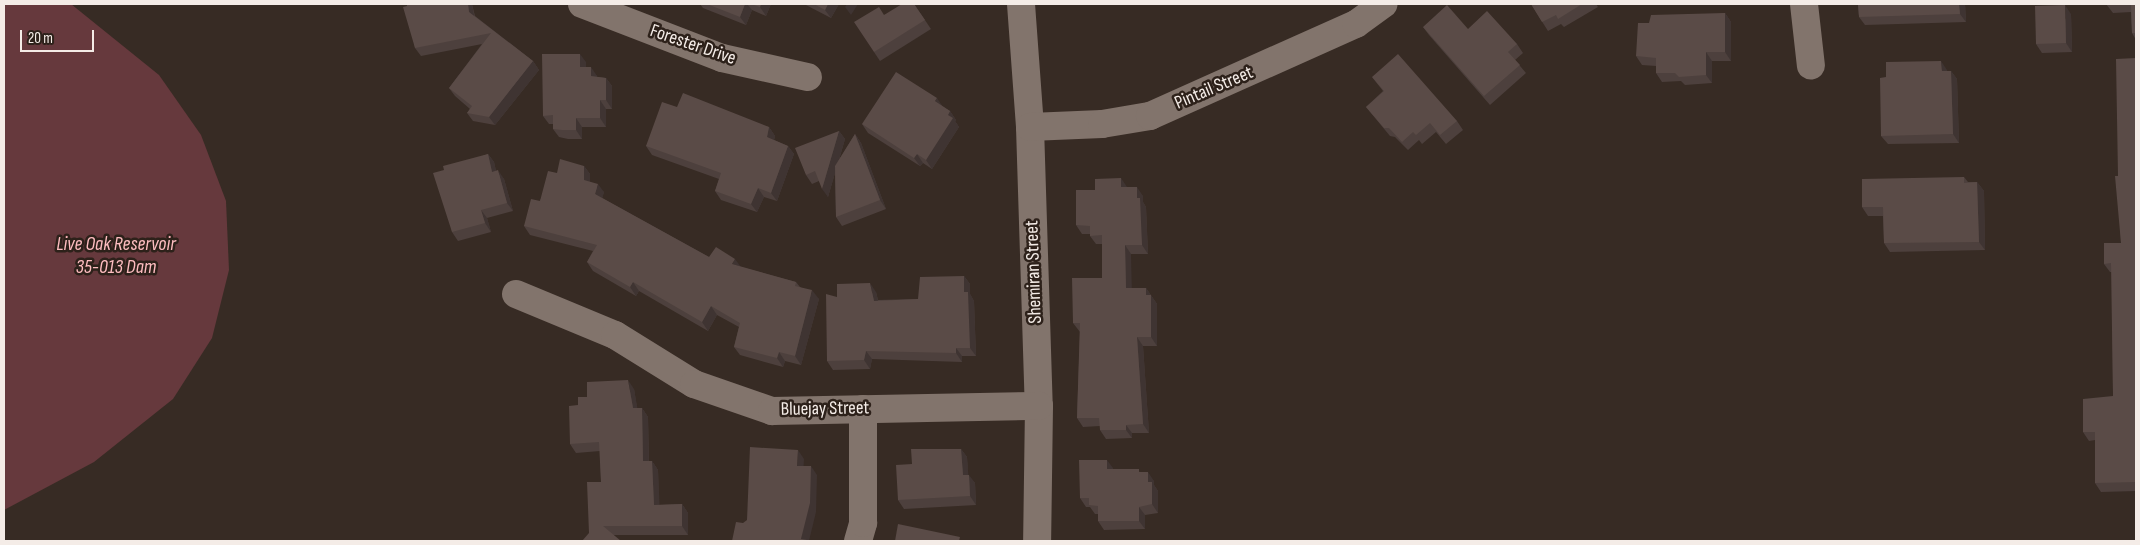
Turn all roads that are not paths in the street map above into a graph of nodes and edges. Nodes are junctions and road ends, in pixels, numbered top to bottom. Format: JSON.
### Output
{"nodes":[{"id":1,"x":582,"y":4,"type":"edge"},
{"id":2,"x":1021,"y":4,"type":"edge"},
{"id":3,"x":1384,"y":4,"type":"edge"},
{"id":4,"x":1804,"y":4,"type":"edge"},
{"id":5,"x":1812,"y":66,"type":"dead end"},
{"id":6,"x":808,"y":77,"type":"dead end"},
{"id":7,"x":1030,"y":127,"type":"junction"},
{"id":8,"x":516,"y":294,"type":"dead end"},
{"id":9,"x":1040,"y":406,"type":"junction"},
{"id":10,"x":863,"y":409,"type":"junction"},
{"id":11,"x":858,"y":541,"type":"edge"},
{"id":12,"x":1037,"y":541,"type":"edge"}],
"edges":[{"from":1,"to":6,"type":"street","name":"Forester Drive"},
{"from":2,"to":7,"type":"street","name":"Shemiran Street"},
{"from":3,"to":7,"type":"street","name":"Pintail Street"},
{"from":4,"to":5,"type":"street"},
{"from":7,"to":9,"type":"street","name":"Shemiran Street"},
{"from":8,"to":10,"type":"street","name":"Bluejay Street"},
{"from":9,"to":10,"type":"street","name":"Bluejay Street"},
{"from":9,"to":12,"type":"street","name":"Shemiran Street"},
{"from":10,"to":11,"type":"street"}]}
